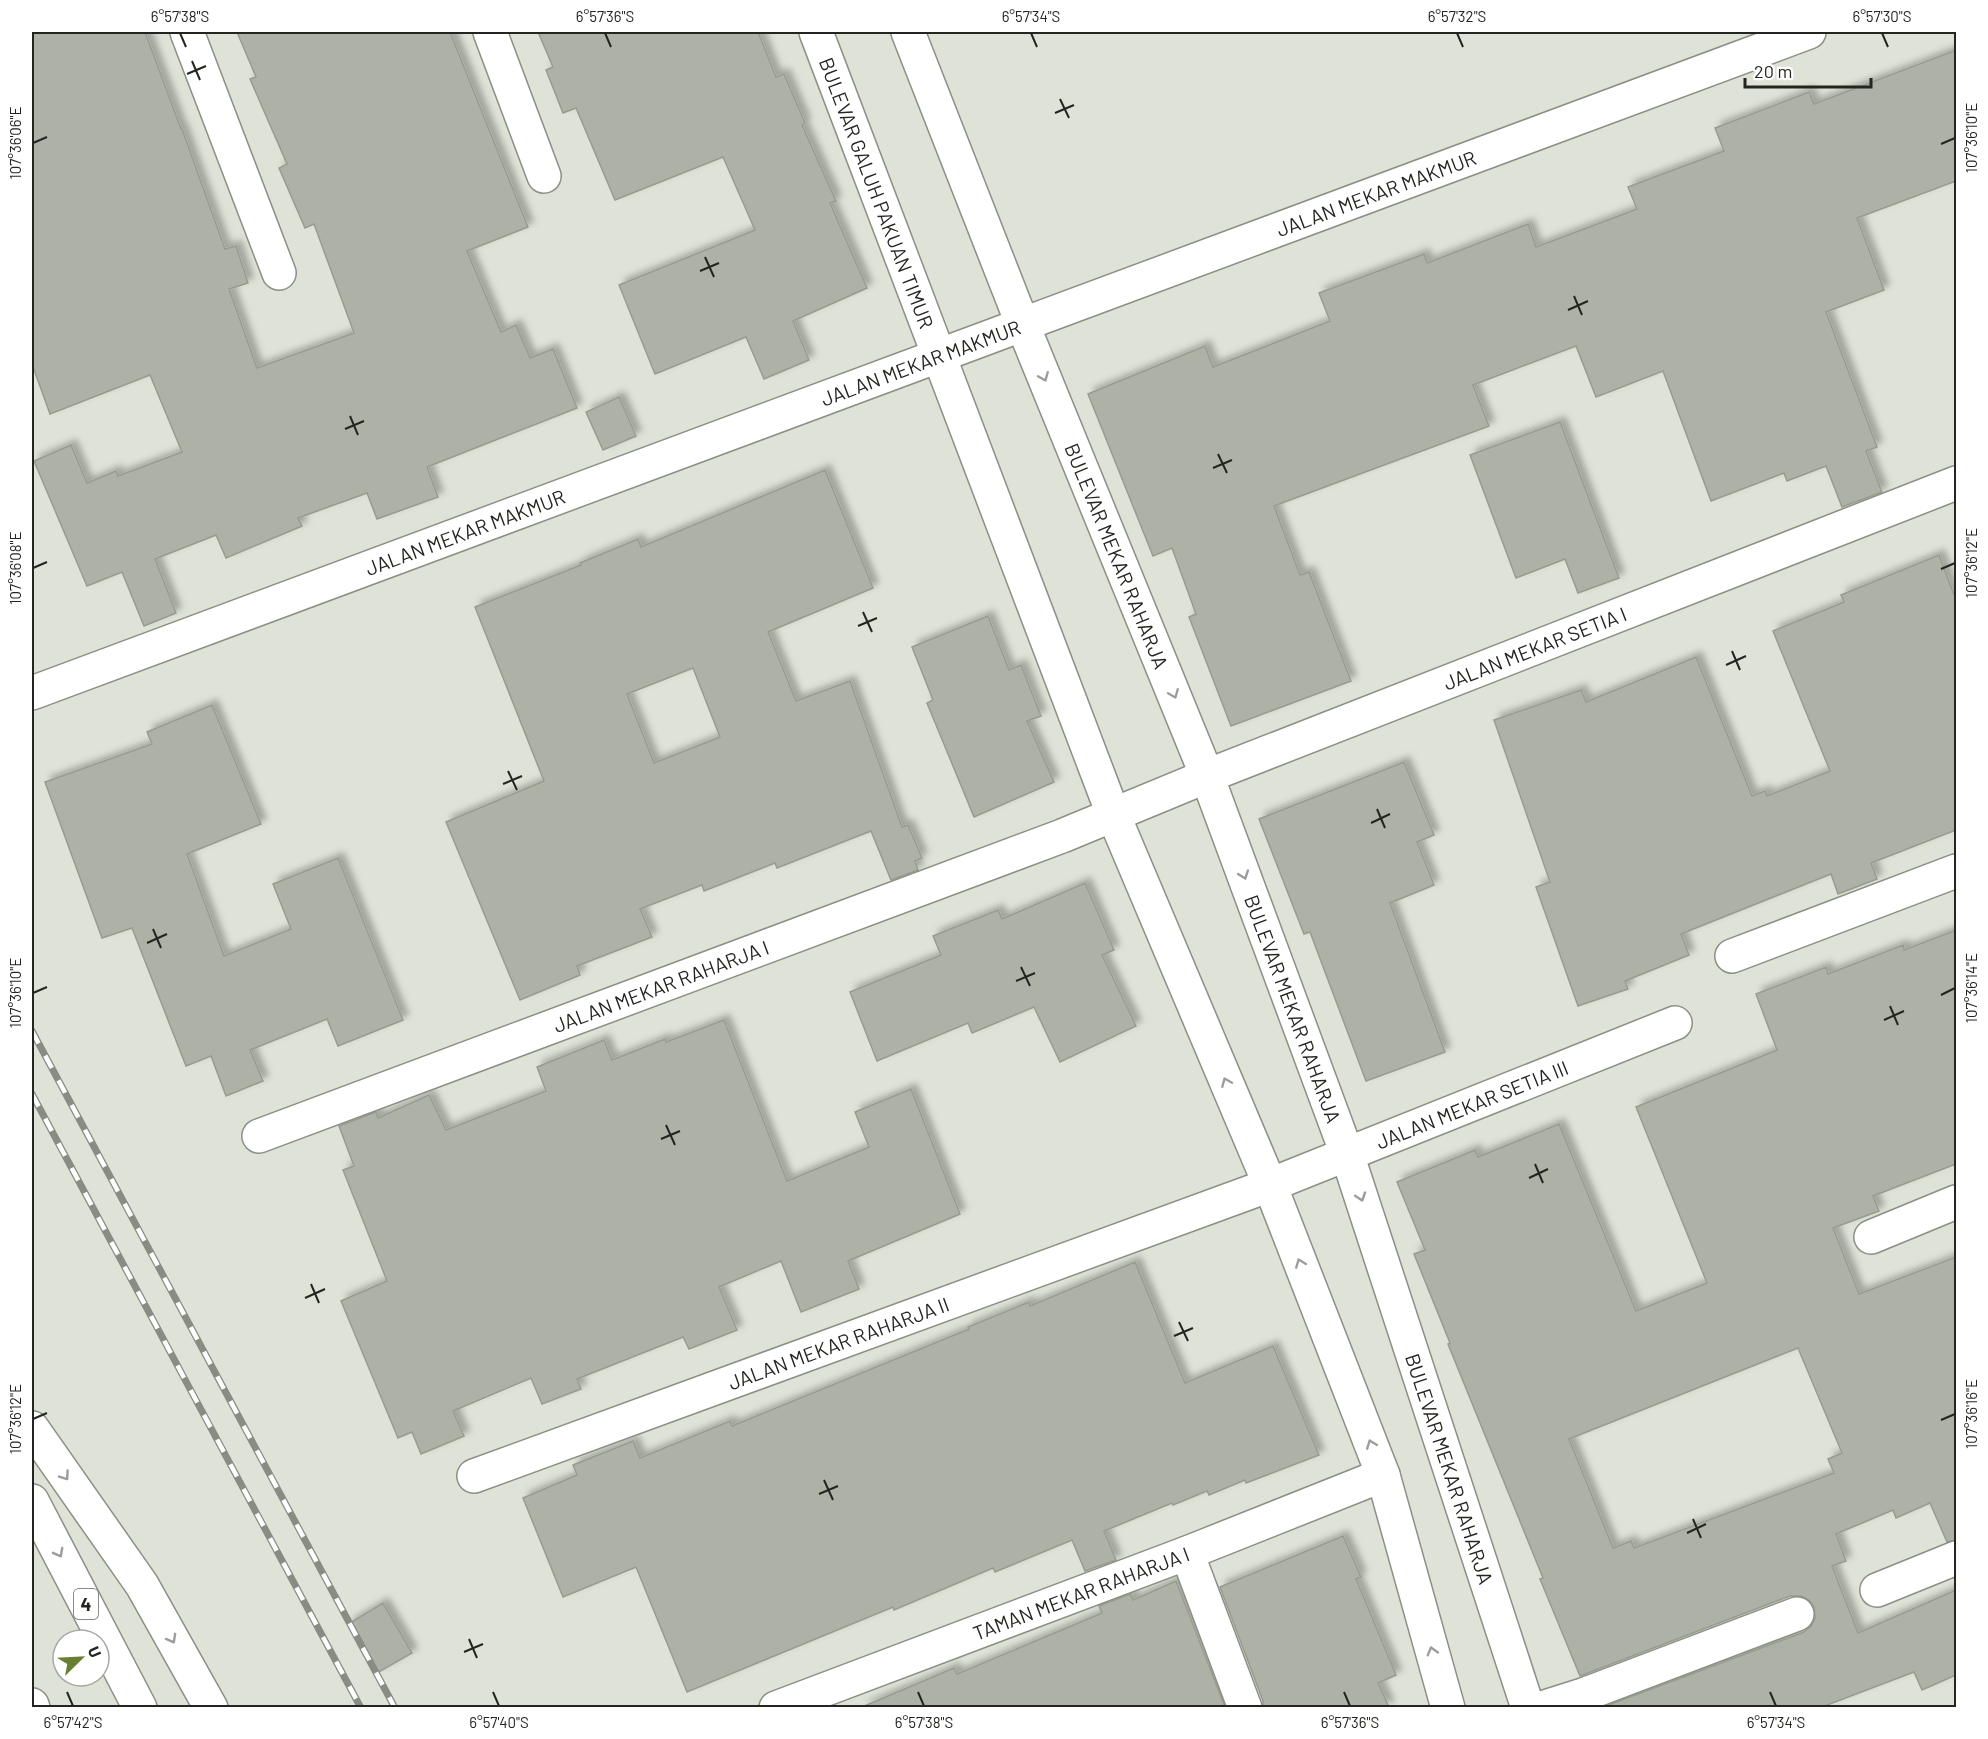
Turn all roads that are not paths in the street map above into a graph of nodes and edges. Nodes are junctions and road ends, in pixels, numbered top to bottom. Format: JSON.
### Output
{"nodes":[{"id":1,"x":187,"y":32,"type":"edge"},
{"id":2,"x":490,"y":32,"type":"edge"},
{"id":3,"x":816,"y":32,"type":"edge"},
{"id":4,"x":908,"y":32,"type":"edge"},
{"id":5,"x":1809,"y":32,"type":"edge"},
{"id":6,"x":544,"y":176,"type":"dead end"},
{"id":7,"x":279,"y":273,"type":"dead end"},
{"id":8,"x":1022,"y":323,"type":"junction"},
{"id":9,"x":939,"y":353,"type":"junction"},
{"id":10,"x":1956,"y":483,"type":"edge"},
{"id":11,"x":32,"y":693,"type":"edge"},
{"id":12,"x":1208,"y":776,"type":"junction"},
{"id":13,"x":1113,"y":814,"type":"junction"},
{"id":14,"x":1956,"y":871,"type":"edge"},
{"id":15,"x":1732,"y":956,"type":"dead end"},
{"id":16,"x":1675,"y":1023,"type":"dead end"},
{"id":17,"x":259,"y":1136,"type":"dead end"},
{"id":18,"x":1347,"y":1154,"type":"junction"},
{"id":19,"x":1270,"y":1185,"type":"junction"},
{"id":20,"x":1956,"y":1202,"type":"edge"},
{"id":21,"x":1871,"y":1237,"type":"dead end"},
{"id":22,"x":32,"y":1428,"type":"edge"},
{"id":23,"x":1383,"y":1474,"type":"junction"},
{"id":24,"x":474,"y":1476,"type":"dead end"},
{"id":25,"x":32,"y":1501,"type":"edge"},
{"id":26,"x":1187,"y":1552,"type":"junction"},
{"id":27,"x":1956,"y":1558,"type":"edge"},
{"id":28,"x":1877,"y":1590,"type":"dead end"},
{"id":29,"x":1797,"y":1614,"type":"dead end"},
{"id":30,"x":140,"y":1707,"type":"edge"},
{"id":31,"x":211,"y":1707,"type":"edge"},
{"id":32,"x":776,"y":1707,"type":"edge"},
{"id":33,"x":1245,"y":1707,"type":"edge"},
{"id":34,"x":1449,"y":1707,"type":"edge"},
{"id":35,"x":1528,"y":1707,"type":"edge"},
{"id":36,"x":1542,"y":1707,"type":"edge"}],
"edges":[{"from":1,"to":7,"type":"main road"},
{"from":2,"to":6,"type":"main road"},
{"from":3,"to":9,"type":"main road","name":"BULEVAR GALUH PAKUAN TIMUR"},
{"from":4,"to":8,"type":"main road"},
{"from":5,"to":8,"type":"main road","name":"JALAN MEKAR MAKMUR"},
{"from":8,"to":9,"type":"main road","name":"JALAN MEKAR MAKMUR"},
{"from":8,"to":12,"type":"main road","name":"BULEVAR MEKAR RAHARJA","one_way":true},
{"from":9,"to":11,"type":"main road","name":"JALAN MEKAR MAKMUR"},
{"from":9,"to":13,"type":"main road"},
{"from":10,"to":12,"type":"main road","name":"JALAN MEKAR SETIA I"},
{"from":12,"to":13,"type":"main road","name":"JALAN MEKAR SETIA I"},
{"from":12,"to":18,"type":"main road","name":"BULEVAR MEKAR RAHARJA","one_way":true},
{"from":13,"to":17,"type":"main road","name":"JALAN MEKAR RAHARJA I"},
{"from":19,"to":13,"type":"main road","one_way":true},
{"from":14,"to":15,"type":"main road"},
{"from":16,"to":18,"type":"main road","name":"JALAN MEKAR SETIA III"},
{"from":18,"to":19,"type":"main road","name":"JALAN MEKAR SETIA III"},
{"from":18,"to":35,"type":"main road","name":"BULEVAR MEKAR RAHARJA","one_way":true},
{"from":23,"to":19,"type":"main road","one_way":true},
{"from":19,"to":24,"type":"main road","name":"JALAN MEKAR RAHARJA II"},
{"from":20,"to":21,"type":"main road"},
{"from":22,"to":31,"type":"main road","one_way":true},
{"from":23,"to":26,"type":"main road","name":"TAMAN MEKAR RAHARJA I"},
{"from":34,"to":23,"type":"main road","one_way":true},
{"from":25,"to":30,"type":"main road","number":"4","one_way":true},
{"from":26,"to":32,"type":"main road","name":"TAMAN MEKAR RAHARJA I"},
{"from":26,"to":33,"type":"main road"},
{"from":27,"to":28,"type":"main road"},
{"from":29,"to":36,"type":"main road"}]}
